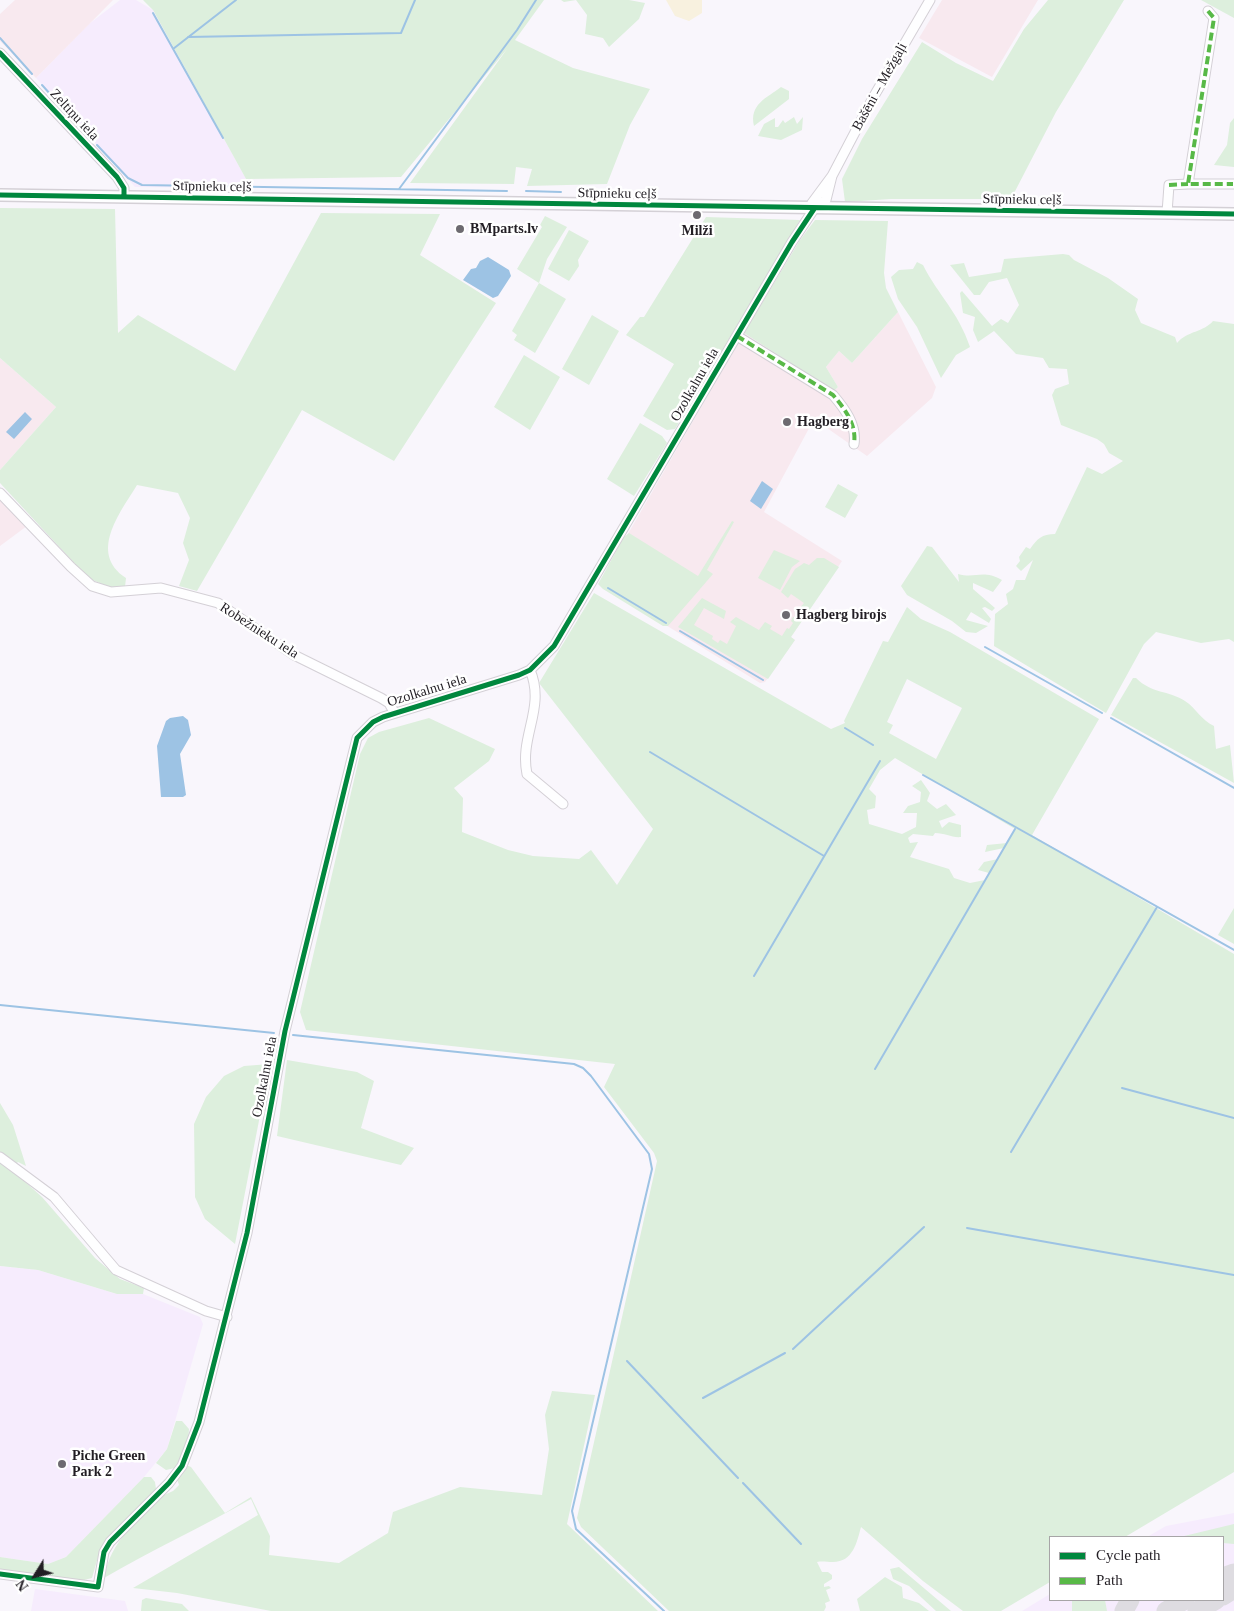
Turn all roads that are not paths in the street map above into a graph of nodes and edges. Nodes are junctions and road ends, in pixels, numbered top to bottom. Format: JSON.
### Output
{"nodes":[{"id":1,"x":930,"y":0,"type":"edge"},
{"id":2,"x":1208,"y":11,"type":"dead end"},
{"id":3,"x":0,"y":53,"type":"edge"},
{"id":4,"x":1188,"y":184,"type":"junction"},
{"id":5,"x":1234,"y":184,"type":"edge"},
{"id":6,"x":0,"y":195,"type":"edge"},
{"id":7,"x":124,"y":197,"type":"junction"},
{"id":8,"x":814,"y":209,"type":"junction"},
{"id":9,"x":1167,"y":213,"type":"junction"},
{"id":10,"x":1234,"y":214,"type":"edge"},
{"id":11,"x":737,"y":336,"type":"junction"},
{"id":12,"x":854,"y":444,"type":"dead end"},
{"id":13,"x":0,"y":493,"type":"edge"},
{"id":14,"x":530,"y":670,"type":"junction"},
{"id":15,"x":394,"y":712,"type":"junction"},
{"id":16,"x":563,"y":804,"type":"dead end"},
{"id":17,"x":0,"y":1157,"type":"edge"},
{"id":18,"x":226,"y":1316,"type":"junction"},
{"id":19,"x":0,"y":1574,"type":"edge"}],
"edges":[{"from":1,"to":8,"type":"street","name":"Bašēni – Mežgaļi"},
{"from":2,"to":4,"type":"street"},
{"from":3,"to":7,"type":"street","name":"Zeltiņu iela"},
{"from":4,"to":5,"type":"street"},
{"from":4,"to":9,"type":"street"},
{"from":6,"to":7,"type":"main road","name":"Stīpnieku ceļš"},
{"from":7,"to":8,"type":"main road","name":"Stīpnieku ceļš"},
{"from":8,"to":9,"type":"main road","name":"Stīpnieku ceļš"},
{"from":8,"to":11,"type":"street","name":"Ozolkalnu iela"},
{"from":9,"to":10,"type":"main road","name":"Stīpnieku ceļš"},
{"from":11,"to":12,"type":"street"},
{"from":11,"to":14,"type":"street","name":"Ozolkalnu iela"},
{"from":13,"to":15,"type":"street","name":"Robežnieku iela"},
{"from":14,"to":15,"type":"street","name":"Ozolkalnu iela"},
{"from":14,"to":16,"type":"street"},
{"from":15,"to":18,"type":"street","name":"Ozolkalnu iela"},
{"from":17,"to":18,"type":"street"},
{"from":18,"to":19,"type":"street","name":"Ozolkalnu iela"}]}
